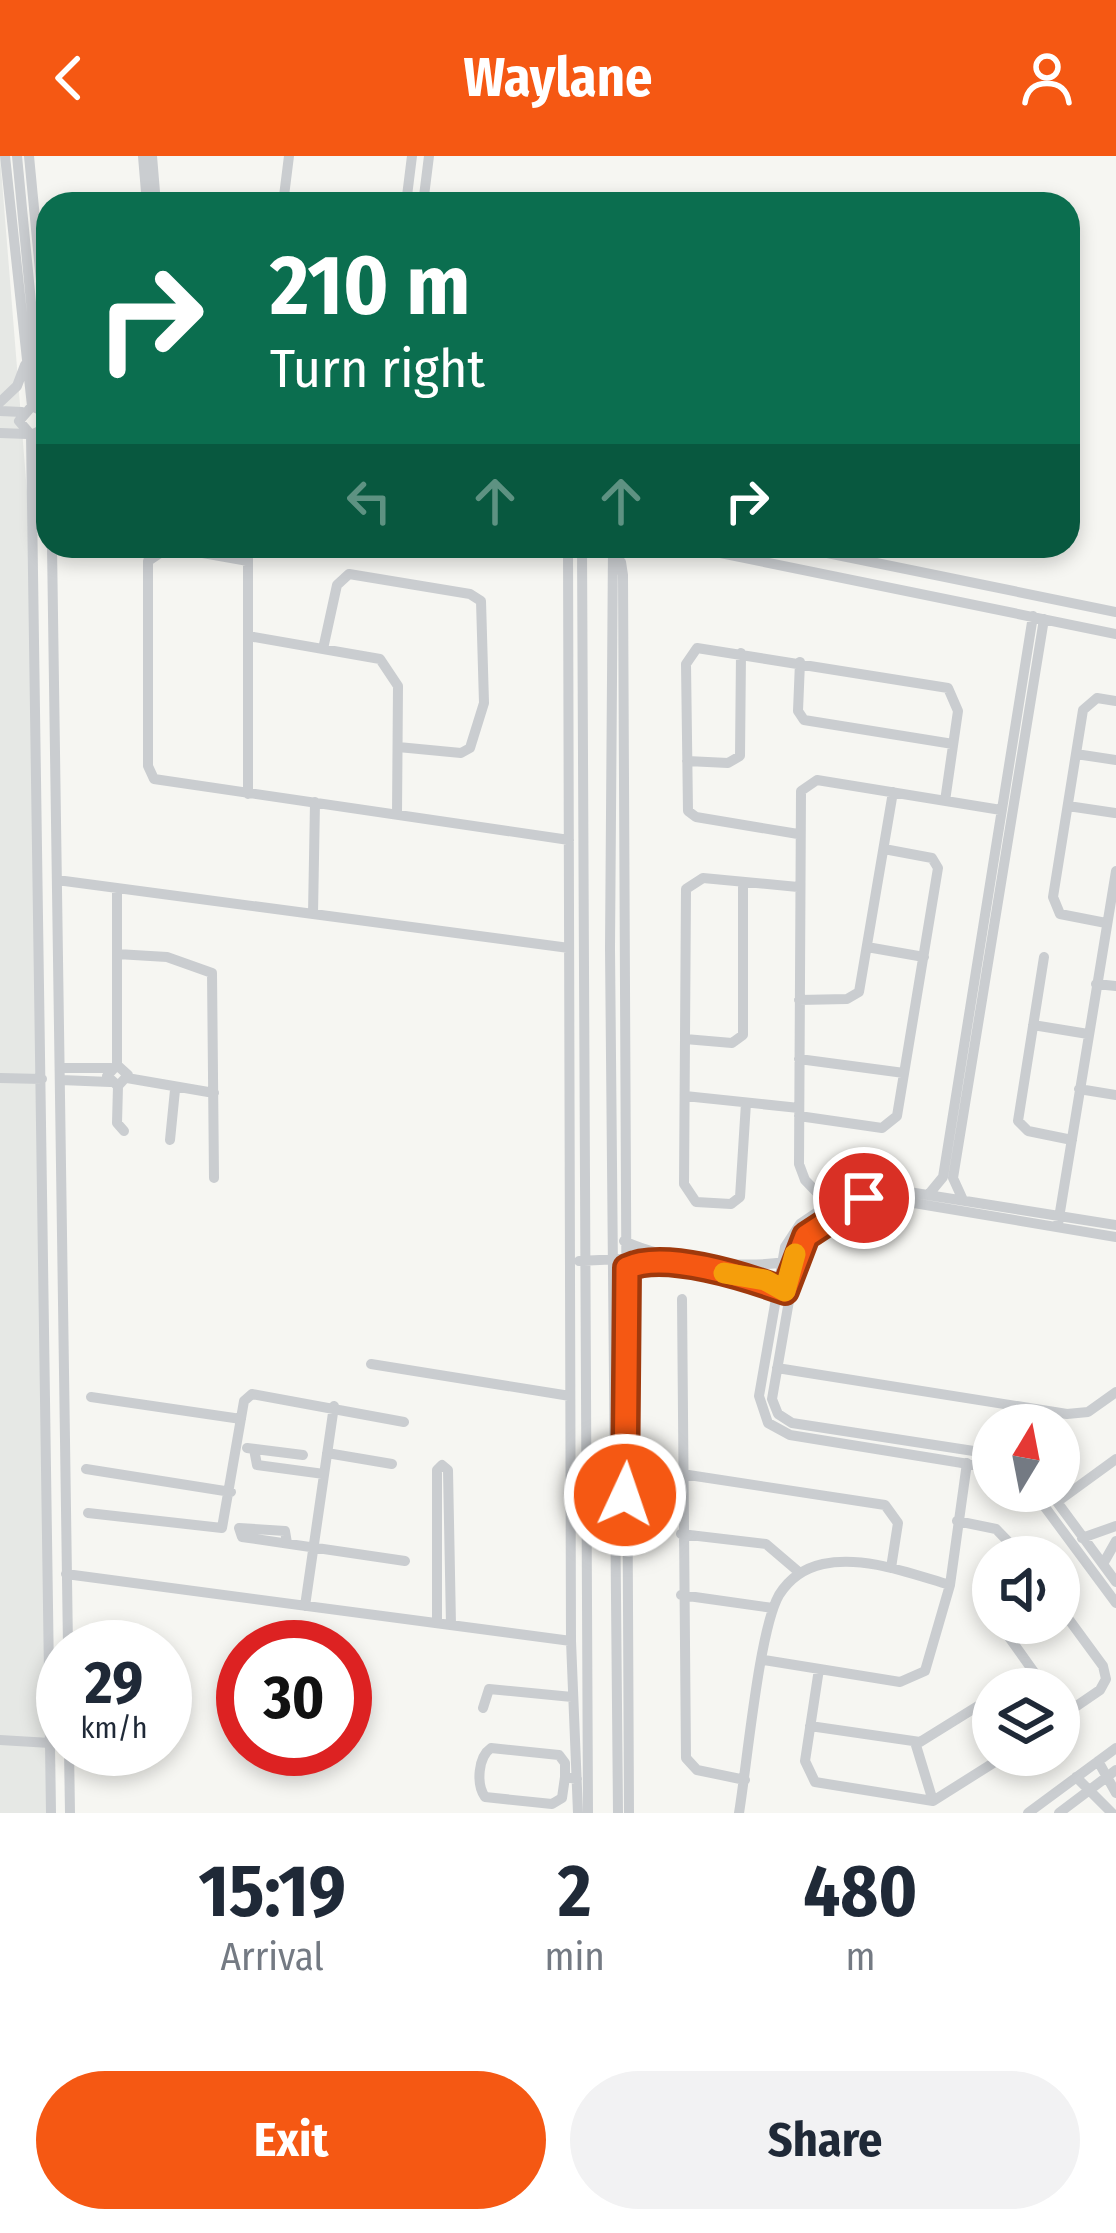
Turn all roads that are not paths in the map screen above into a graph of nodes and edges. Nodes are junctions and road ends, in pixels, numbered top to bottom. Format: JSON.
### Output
{"nodes":[{"id":1,"x":5,"y":156,"type":"edge"},
{"id":2,"x":17,"y":156,"type":"edge"},
{"id":3,"x":28,"y":156,"type":"edge"},
{"id":4,"x":147,"y":156,"type":"edge"},
{"id":5,"x":289,"y":156,"type":"edge"},
{"id":6,"x":412,"y":156,"type":"edge"},
{"id":7,"x":429,"y":156,"type":"edge"},
{"id":8,"x":151,"y":192,"type":"edge"},
{"id":9,"x":284,"y":192,"type":"edge"},
{"id":10,"x":408,"y":192,"type":"edge"},
{"id":11,"x":424,"y":192,"type":"edge"},
{"id":12,"x":25,"y":298,"type":"junction"},
{"id":13,"x":36,"y":335,"type":"edge"},
{"id":14,"x":36,"y":352,"type":"edge"},
{"id":15,"x":36,"y":358,"type":"edge"},
{"id":16,"x":0,"y":406,"type":"edge"},
{"id":17,"x":36,"y":410,"type":"edge"},
{"id":18,"x":36,"y":412,"type":"edge"},
{"id":19,"x":36,"y":429,"type":"edge"},
{"id":20,"x":36,"y":431,"type":"edge"},
{"id":21,"x":0,"y":433,"type":"edge"},
{"id":22,"x":36,"y":558,"type":"edge"},
{"id":23,"x":52,"y":558,"type":"edge"},
{"id":24,"x":152,"y":558,"type":"edge"},
{"id":25,"x":230,"y":558,"type":"edge"},
{"id":26,"x":568,"y":558,"type":"edge"},
{"id":27,"x":582,"y":558,"type":"edge"},
{"id":28,"x":613,"y":558,"type":"edge"},
{"id":29,"x":762,"y":558,"type":"edge"},
{"id":30,"x":776,"y":558,"type":"edge"},
{"id":31,"x":853,"y":558,"type":"edge"},
{"id":32,"x":248,"y":561,"type":"joint"},
{"id":33,"x":776,"y":564,"type":"junction"},
{"id":34,"x":1116,"y":612,"type":"edge"},
{"id":35,"x":1039,"y":618,"type":"junction"},
{"id":36,"x":1116,"y":634,"type":"edge"},
{"id":37,"x":248,"y":636,"type":"junction"},
{"id":38,"x":323,"y":649,"type":"junction"},
{"id":39,"x":741,"y":653,"type":"junction"},
{"id":40,"x":800,"y":662,"type":"junction"},
{"id":41,"x":1116,"y":701,"type":"edge"},
{"id":42,"x":952,"y":744,"type":"junction"},
{"id":43,"x":398,"y":747,"type":"junction"},
{"id":44,"x":1076,"y":754,"type":"junction"},
{"id":45,"x":688,"y":760,"type":"junction"},
{"id":46,"x":1116,"y":760,"type":"edge"},
{"id":47,"x":893,"y":793,"type":"junction"},
{"id":48,"x":248,"y":794,"type":"junction"},
{"id":49,"x":945,"y":801,"type":"junction"},
{"id":50,"x":315,"y":802,"type":"junction"},
{"id":51,"x":1068,"y":806,"type":"junction"},
{"id":52,"x":1000,"y":810,"type":"junction"},
{"id":53,"x":1115,"y":814,"type":"edge"},
{"id":54,"x":397,"y":815,"type":"junction"},
{"id":55,"x":798,"y":834,"type":"junction"},
{"id":56,"x":569,"y":840,"type":"junction"},
{"id":57,"x":884,"y":849,"type":"junction"},
{"id":58,"x":1116,"y":871,"type":"edge"},
{"id":59,"x":57,"y":880,"type":"junction"},
{"id":60,"x":743,"y":882,"type":"junction"},
{"id":61,"x":798,"y":887,"type":"junction"},
{"id":62,"x":117,"y":888,"type":"junction"},
{"id":63,"x":314,"y":914,"type":"junction"},
{"id":64,"x":1106,"y":923,"type":"junction"},
{"id":65,"x":867,"y":947,"type":"junction"},
{"id":66,"x":569,"y":948,"type":"junction"},
{"id":67,"x":117,"y":954,"type":"junction"},
{"id":68,"x":924,"y":957,"type":"junction"},
{"id":69,"x":1044,"y":957,"type":"dead end"},
{"id":70,"x":1096,"y":984,"type":"junction"},
{"id":71,"x":1116,"y":986,"type":"edge"},
{"id":72,"x":799,"y":1000,"type":"junction"},
{"id":73,"x":1033,"y":1025,"type":"junction"},
{"id":74,"x":1088,"y":1034,"type":"junction"},
{"id":75,"x":685,"y":1039,"type":"junction"},
{"id":76,"x":799,"y":1059,"type":"junction"},
{"id":77,"x":904,"y":1073,"type":"junction"},
{"id":78,"x":61,"y":1074,"type":"junction"},
{"id":79,"x":117,"y":1076,"type":"junction"},
{"id":80,"x":0,"y":1078,"type":"edge"},
{"id":81,"x":41,"y":1079,"type":"junction"},
{"id":82,"x":1079,"y":1089,"type":"junction"},
{"id":83,"x":175,"y":1090,"type":"junction"},
{"id":84,"x":214,"y":1093,"type":"junction"},
{"id":85,"x":1116,"y":1095,"type":"edge"},
{"id":86,"x":685,"y":1096,"type":"junction"},
{"id":87,"x":746,"y":1103,"type":"junction"},
{"id":88,"x":799,"y":1112,"type":"junction"},
{"id":89,"x":124,"y":1131,"type":"dead end"},
{"id":90,"x":170,"y":1140,"type":"dead end"},
{"id":91,"x":1072,"y":1140,"type":"junction"},
{"id":92,"x":214,"y":1178,"type":"dead end"},
{"id":93,"x":927,"y":1195,"type":"junction"},
{"id":94,"x":962,"y":1200,"type":"junction"},
{"id":95,"x":828,"y":1204,"type":"junction"},
{"id":96,"x":1059,"y":1222,"type":"junction"},
{"id":97,"x":1116,"y":1226,"type":"edge"},
{"id":98,"x":1116,"y":1237,"type":"edge"},
{"id":99,"x":620,"y":1241,"type":"junction"},
{"id":100,"x":585,"y":1260,"type":"junction"},
{"id":101,"x":570,"y":1261,"type":"junction"},
{"id":102,"x":623,"y":1262,"type":"junction"},
{"id":103,"x":786,"y":1264,"type":"junction"},
{"id":104,"x":782,"y":1289,"type":"junction"},
{"id":105,"x":682,"y":1299,"type":"dead end"},
{"id":106,"x":371,"y":1364,"type":"dead end"},
{"id":107,"x":776,"y":1368,"type":"junction"},
{"id":108,"x":1116,"y":1392,"type":"edge"},
{"id":109,"x":570,"y":1396,"type":"junction"},
{"id":110,"x":91,"y":1397,"type":"dead end"},
{"id":111,"x":334,"y":1406,"type":"junction"},
{"id":112,"x":241,"y":1419,"type":"junction"},
{"id":113,"x":404,"y":1421,"type":"dead end"},
{"id":114,"x":46,"y":1424,"type":"junction"},
{"id":115,"x":64,"y":1424,"type":"junction"},
{"id":116,"x":864,"y":1440,"type":"junction"},
{"id":117,"x":46,"y":1441,"type":"junction"},
{"id":118,"x":64,"y":1442,"type":"junction"},
{"id":119,"x":238,"y":1447,"type":"junction"},
{"id":120,"x":254,"y":1449,"type":"junction"},
{"id":121,"x":972,"y":1452,"type":"edge"},
{"id":122,"x":327,"y":1453,"type":"junction"},
{"id":123,"x":1116,"y":1459,"type":"edge"},
{"id":124,"x":967,"y":1463,"type":"junction"},
{"id":125,"x":392,"y":1464,"type":"dead end"},
{"id":126,"x":972,"y":1464,"type":"edge"},
{"id":127,"x":86,"y":1469,"type":"dead end"},
{"id":128,"x":297,"y":1470,"type":"junction"},
{"id":129,"x":324,"y":1474,"type":"junction"},
{"id":130,"x":682,"y":1474,"type":"junction"},
{"id":131,"x":1080,"y":1480,"type":"edge"},
{"id":132,"x":231,"y":1492,"type":"junction"},
{"id":133,"x":1049,"y":1512,"type":"edge"},
{"id":134,"x":1064,"y":1512,"type":"edge"},
{"id":135,"x":88,"y":1513,"type":"dead end"},
{"id":136,"x":957,"y":1521,"type":"junction"},
{"id":137,"x":1116,"y":1526,"type":"edge"},
{"id":138,"x":682,"y":1534,"type":"junction"},
{"id":139,"x":1003,"y":1536,"type":"edge"},
{"id":140,"x":1082,"y":1538,"type":"junction"},
{"id":141,"x":1116,"y":1541,"type":"edge"},
{"id":142,"x":287,"y":1543,"type":"dead end"},
{"id":143,"x":314,"y":1546,"type":"junction"},
{"id":144,"x":443,"y":1558,"type":"junction"},
{"id":145,"x":405,"y":1561,"type":"dead end"},
{"id":146,"x":1103,"y":1564,"type":"junction"},
{"id":147,"x":890,"y":1568,"type":"junction"},
{"id":148,"x":800,"y":1573,"type":"junction"},
{"id":149,"x":66,"y":1574,"type":"junction"},
{"id":150,"x":1116,"y":1582,"type":"edge"},
{"id":151,"x":950,"y":1585,"type":"junction"},
{"id":152,"x":681,"y":1594,"type":"junction"},
{"id":153,"x":1116,"y":1603,"type":"edge"},
{"id":154,"x":305,"y":1606,"type":"junction"},
{"id":155,"x":773,"y":1608,"type":"junction"},
{"id":156,"x":48,"y":1620,"type":"edge"},
{"id":157,"x":67,"y":1620,"type":"edge"},
{"id":158,"x":444,"y":1624,"type":"junction"},
{"id":159,"x":1080,"y":1635,"type":"edge"},
{"id":160,"x":572,"y":1641,"type":"junction"},
{"id":161,"x":764,"y":1660,"type":"junction"},
{"id":162,"x":819,"y":1669,"type":"junction"},
{"id":163,"x":572,"y":1697,"type":"junction"},
{"id":164,"x":1080,"y":1702,"type":"edge"},
{"id":165,"x":483,"y":1708,"type":"dead end"},
{"id":166,"x":972,"y":1710,"type":"edge"},
{"id":167,"x":811,"y":1726,"type":"junction"},
{"id":168,"x":0,"y":1740,"type":"edge"},
{"id":169,"x":36,"y":1742,"type":"edge"},
{"id":170,"x":915,"y":1742,"type":"junction"},
{"id":171,"x":1116,"y":1748,"type":"edge"},
{"id":172,"x":1098,"y":1761,"type":"junction"},
{"id":173,"x":1112,"y":1772,"type":"edge"},
{"id":174,"x":50,"y":1776,"type":"edge"},
{"id":175,"x":69,"y":1776,"type":"edge"},
{"id":176,"x":972,"y":1776,"type":"edge"},
{"id":177,"x":571,"y":1778,"type":"junction"},
{"id":178,"x":1076,"y":1778,"type":"junction"},
{"id":179,"x":745,"y":1780,"type":"junction"},
{"id":180,"x":1088,"y":1791,"type":"junction"},
{"id":181,"x":1116,"y":1793,"type":"edge"},
{"id":182,"x":932,"y":1801,"type":"junction"},
{"id":183,"x":51,"y":1813,"type":"edge"},
{"id":184,"x":70,"y":1813,"type":"edge"},
{"id":185,"x":578,"y":1813,"type":"edge"},
{"id":186,"x":588,"y":1813,"type":"edge"},
{"id":187,"x":618,"y":1813,"type":"edge"},
{"id":188,"x":629,"y":1813,"type":"edge"},
{"id":189,"x":740,"y":1813,"type":"edge"},
{"id":190,"x":1028,"y":1813,"type":"edge"},
{"id":191,"x":1059,"y":1813,"type":"edge"},
{"id":192,"x":1112,"y":1813,"type":"edge"}],
"edges":[{"from":1,"to":12,"type":"street"},
{"from":2,"to":12,"type":"street"},
{"from":3,"to":13,"type":"street"},
{"from":4,"to":8,"type":"street"},
{"from":5,"to":9,"type":"street"},
{"from":6,"to":10,"type":"street"},
{"from":7,"to":11,"type":"street"},
{"from":12,"to":14,"type":"street"},
{"from":15,"to":16,"type":"street"},
{"from":16,"to":17,"type":"street"},
{"from":18,"to":19,"type":"street"},
{"from":20,"to":21,"type":"street"},
{"from":22,"to":81,"type":"street"},
{"from":23,"to":59,"type":"street"},
{"from":24,"to":48,"type":"street"},
{"from":25,"to":32,"type":"street"},
{"from":26,"to":56,"type":"street"},
{"from":27,"to":100,"type":"street"},
{"from":28,"to":99,"type":"street"},
{"from":29,"to":33,"type":"street"},
{"from":30,"to":33,"type":"street"},
{"from":31,"to":34,"type":"street"},
{"from":32,"to":37,"type":"street"},
{"from":33,"to":35,"type":"street"},
{"from":35,"to":36,"type":"street"},
{"from":35,"to":52,"type":"street"},
{"from":35,"to":94,"type":"street"},
{"from":37,"to":38,"type":"street"},
{"from":37,"to":48,"type":"street"},
{"from":38,"to":43,"type":"street"},
{"from":38,"to":43,"type":"street"},
{"from":39,"to":40,"type":"street"},
{"from":39,"to":45,"type":"street"},
{"from":39,"to":45,"type":"street"},
{"from":40,"to":42,"type":"street"},
{"from":40,"to":42,"type":"street"},
{"from":41,"to":44,"type":"street"},
{"from":42,"to":49,"type":"street"},
{"from":43,"to":54,"type":"street"},
{"from":44,"to":46,"type":"street"},
{"from":44,"to":51,"type":"street"},
{"from":45,"to":55,"type":"street"},
{"from":47,"to":49,"type":"street"},
{"from":47,"to":55,"type":"street"},
{"from":47,"to":57,"type":"street"},
{"from":48,"to":50,"type":"street"},
{"from":49,"to":52,"type":"street"},
{"from":50,"to":54,"type":"street"},
{"from":50,"to":63,"type":"street"},
{"from":51,"to":53,"type":"street"},
{"from":51,"to":64,"type":"street"},
{"from":52,"to":93,"type":"street"},
{"from":54,"to":56,"type":"street"},
{"from":55,"to":61,"type":"street"},
{"from":56,"to":66,"type":"street"},
{"from":57,"to":65,"type":"street"},
{"from":57,"to":68,"type":"street"},
{"from":58,"to":64,"type":"street"},
{"from":59,"to":62,"type":"street"},
{"from":59,"to":78,"type":"street"},
{"from":60,"to":61,"type":"street"},
{"from":60,"to":75,"type":"street"},
{"from":60,"to":75,"type":"street"},
{"from":61,"to":72,"type":"street"},
{"from":62,"to":63,"type":"street"},
{"from":62,"to":67,"type":"street"},
{"from":63,"to":66,"type":"street"},
{"from":64,"to":70,"type":"street"},
{"from":65,"to":68,"type":"street"},
{"from":65,"to":72,"type":"street"},
{"from":66,"to":101,"type":"street"},
{"from":67,"to":79,"type":"street"},
{"from":67,"to":84,"type":"street"},
{"from":68,"to":77,"type":"street"},
{"from":69,"to":73,"type":"street"},
{"from":70,"to":71,"type":"street"},
{"from":70,"to":74,"type":"street"},
{"from":72,"to":76,"type":"street"},
{"from":73,"to":74,"type":"street"},
{"from":73,"to":91,"type":"street"},
{"from":74,"to":82,"type":"street"},
{"from":75,"to":86,"type":"street"},
{"from":76,"to":77,"type":"street"},
{"from":76,"to":88,"type":"street"},
{"from":77,"to":88,"type":"street"},
{"from":78,"to":79,"type":"street"},
{"from":78,"to":115,"type":"street"},
{"from":79,"to":83,"type":"street"},
{"from":79,"to":89,"type":"street"},
{"from":80,"to":81,"type":"street"},
{"from":81,"to":114,"type":"street"},
{"from":82,"to":85,"type":"street"},
{"from":82,"to":91,"type":"street"},
{"from":83,"to":84,"type":"street"},
{"from":83,"to":90,"type":"street"},
{"from":84,"to":92,"type":"street"},
{"from":86,"to":87,"type":"street"},
{"from":86,"to":87,"type":"street"},
{"from":87,"to":88,"type":"street"},
{"from":88,"to":95,"type":"street"},
{"from":91,"to":96,"type":"street"},
{"from":93,"to":94,"type":"street"},
{"from":93,"to":95,"type":"street"},
{"from":94,"to":96,"type":"street"},
{"from":95,"to":103,"type":"street"},
{"from":96,"to":97,"type":"street"},
{"from":96,"to":98,"type":"street"},
{"from":96,"to":103,"type":"street"},
{"from":99,"to":102,"type":"street"},
{"from":99,"to":103,"type":"street"},
{"from":100,"to":101,"type":"street"},
{"from":100,"to":102,"type":"street"},
{"from":100,"to":186,"type":"street"},
{"from":101,"to":109,"type":"street"},
{"from":102,"to":104,"type":"street"},
{"from":102,"to":187,"type":"street"},
{"from":102,"to":188,"type":"street"},
{"from":103,"to":104,"type":"street"},
{"from":104,"to":107,"type":"street"},
{"from":104,"to":116,"type":"street"},
{"from":105,"to":130,"type":"street"},
{"from":106,"to":109,"type":"street"},
{"from":107,"to":108,"type":"street"},
{"from":107,"to":116,"type":"street"},
{"from":109,"to":160,"type":"street"},
{"from":110,"to":112,"type":"street"},
{"from":111,"to":112,"type":"street"},
{"from":111,"to":113,"type":"street"},
{"from":111,"to":122,"type":"street"},
{"from":112,"to":119,"type":"street"},
{"from":114,"to":115,"type":"street"},
{"from":114,"to":117,"type":"street"},
{"from":115,"to":118,"type":"street"},
{"from":116,"to":121,"type":"street"},
{"from":116,"to":124,"type":"street"},
{"from":117,"to":118,"type":"street"},
{"from":117,"to":156,"type":"street"},
{"from":118,"to":149,"type":"street"},
{"from":119,"to":120,"type":"street"},
{"from":119,"to":132,"type":"street"},
{"from":120,"to":128,"type":"street"},
{"from":120,"to":128,"type":"street"},
{"from":122,"to":125,"type":"street"},
{"from":122,"to":129,"type":"street"},
{"from":123,"to":131,"type":"street"},
{"from":124,"to":126,"type":"street"},
{"from":124,"to":136,"type":"street"},
{"from":127,"to":132,"type":"street"},
{"from":128,"to":129,"type":"street"},
{"from":129,"to":143,"type":"street"},
{"from":130,"to":138,"type":"street"},
{"from":130,"to":147,"type":"street"},
{"from":132,"to":135,"type":"street"},
{"from":133,"to":153,"type":"street"},
{"from":134,"to":140,"type":"street"},
{"from":136,"to":139,"type":"street"},
{"from":136,"to":151,"type":"street"},
{"from":137,"to":140,"type":"street"},
{"from":138,"to":148,"type":"street"},
{"from":138,"to":152,"type":"street"},
{"from":140,"to":146,"type":"street"},
{"from":141,"to":146,"type":"street"},
{"from":142,"to":143,"type":"street"},
{"from":143,"to":145,"type":"street"},
{"from":143,"to":154,"type":"street"},
{"from":144,"to":144,"type":"street"},
{"from":144,"to":158,"type":"street"},
{"from":146,"to":150,"type":"street"},
{"from":147,"to":148,"type":"street"},
{"from":147,"to":151,"type":"street"},
{"from":148,"to":155,"type":"street"},
{"from":149,"to":154,"type":"street"},
{"from":149,"to":157,"type":"street"},
{"from":151,"to":162,"type":"street"},
{"from":152,"to":155,"type":"street"},
{"from":152,"to":179,"type":"street"},
{"from":154,"to":158,"type":"street"},
{"from":155,"to":161,"type":"street"},
{"from":158,"to":160,"type":"street"},
{"from":159,"to":164,"type":"street"},
{"from":160,"to":163,"type":"street"},
{"from":161,"to":162,"type":"street"},
{"from":161,"to":179,"type":"street"},
{"from":162,"to":167,"type":"street"},
{"from":163,"to":165,"type":"street"},
{"from":163,"to":177,"type":"street"},
{"from":166,"to":170,"type":"street"},
{"from":167,"to":170,"type":"street"},
{"from":167,"to":182,"type":"street"},
{"from":168,"to":169,"type":"street"},
{"from":170,"to":182,"type":"street"},
{"from":171,"to":172,"type":"street"},
{"from":172,"to":173,"type":"street"},
{"from":172,"to":178,"type":"street"},
{"from":173,"to":180,"type":"street"},
{"from":173,"to":181,"type":"street"},
{"from":174,"to":183,"type":"street"},
{"from":175,"to":184,"type":"street"},
{"from":176,"to":182,"type":"street"},
{"from":177,"to":177,"type":"street"},
{"from":177,"to":185,"type":"street"},
{"from":178,"to":180,"type":"street"},
{"from":178,"to":190,"type":"street"},
{"from":179,"to":189,"type":"street"},
{"from":180,"to":191,"type":"street"},
{"from":180,"to":192,"type":"street"}]}
